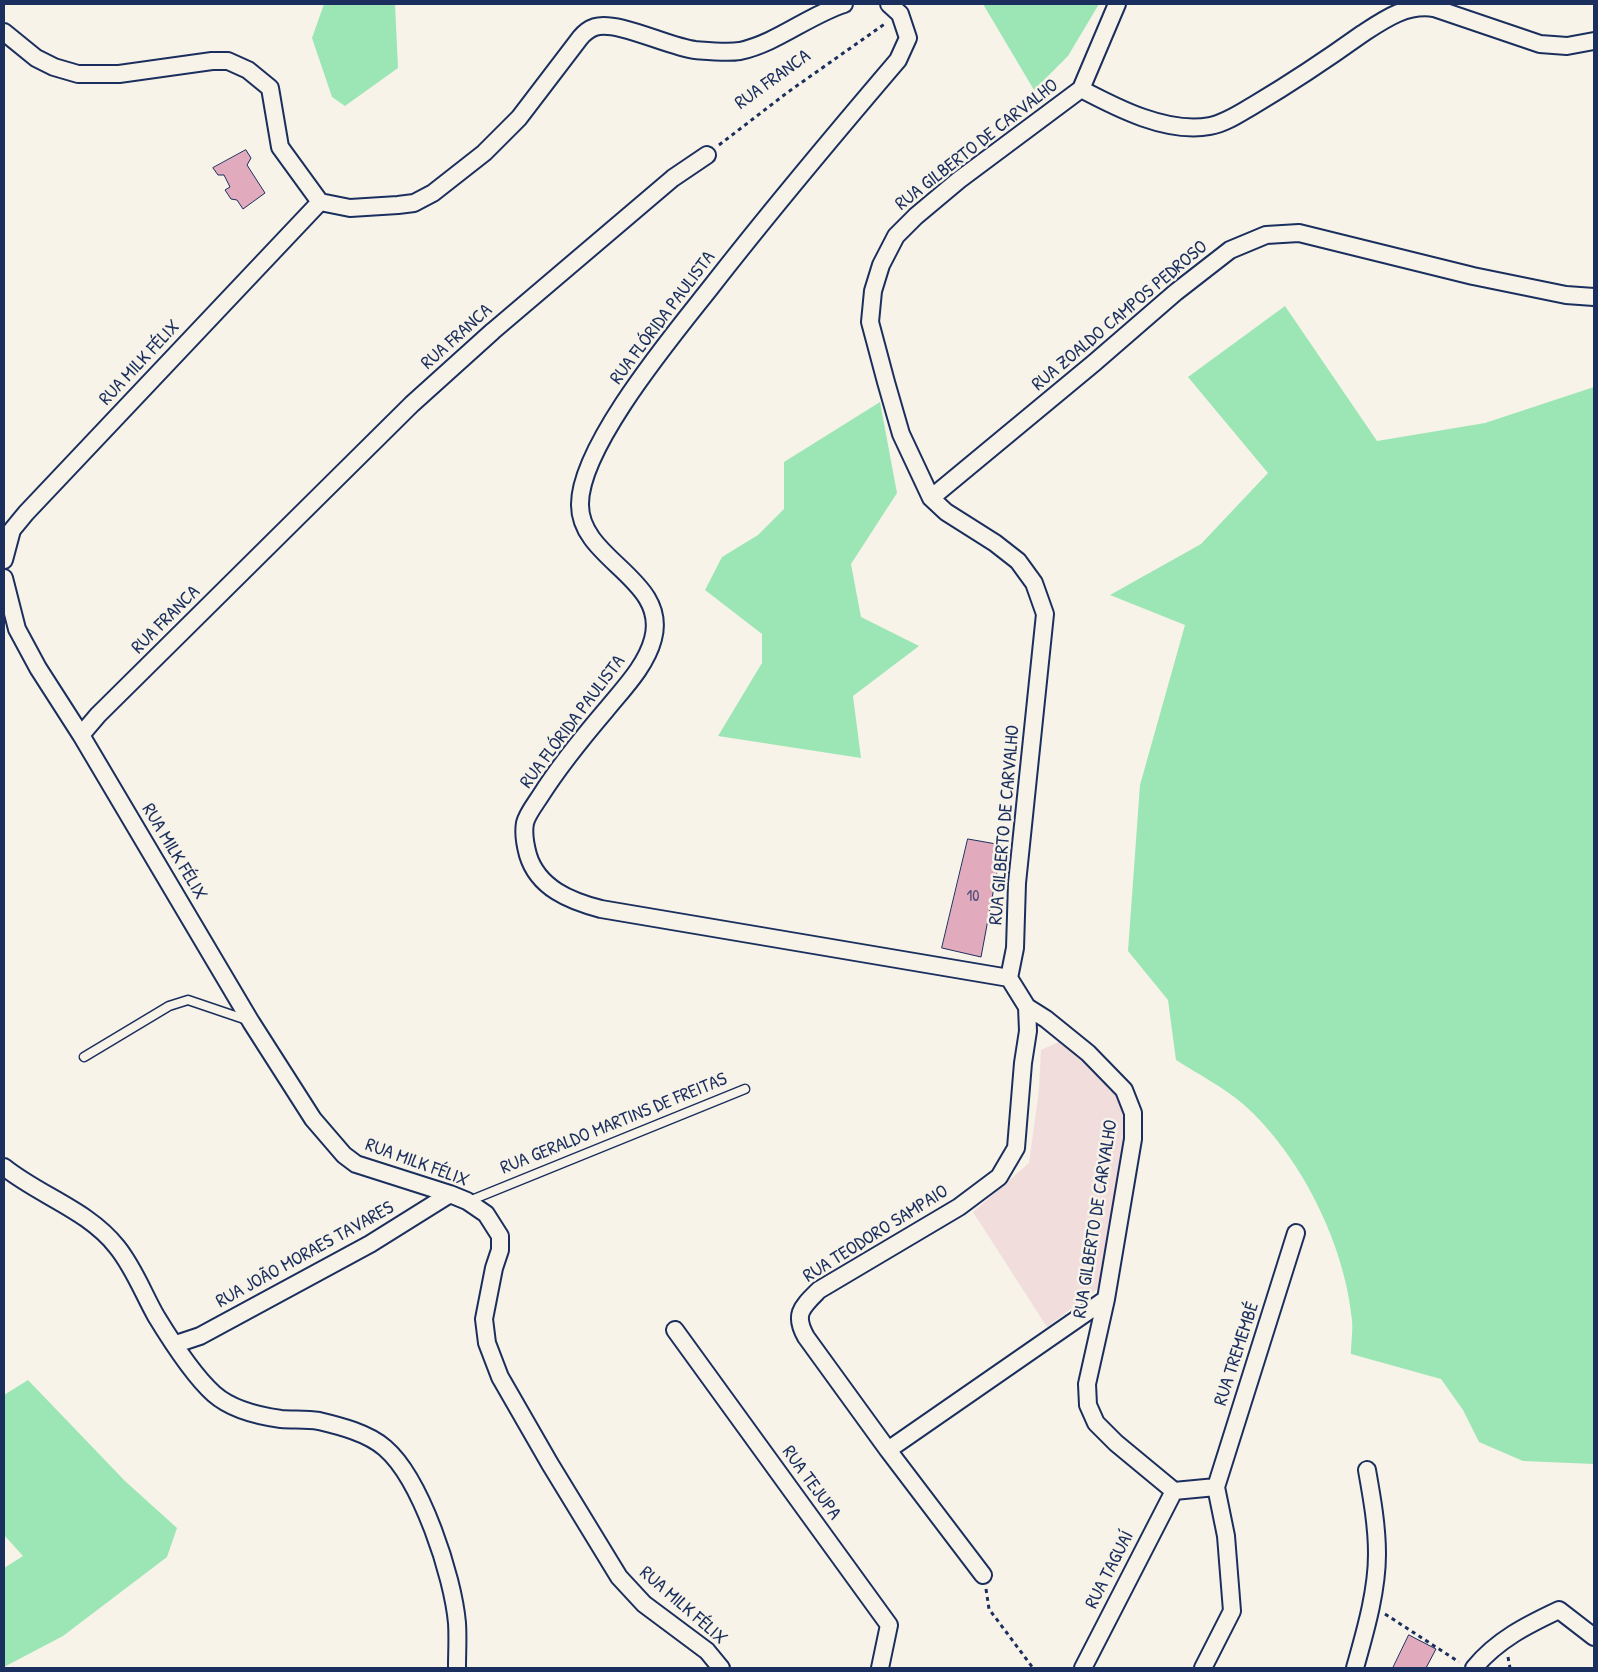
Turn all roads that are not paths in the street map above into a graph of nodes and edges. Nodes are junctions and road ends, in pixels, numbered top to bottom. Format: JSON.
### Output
{"nodes":[{"id":1,"x":844,"y":4,"type":"edge"},
{"id":2,"x":1117,"y":4,"type":"edge"},
{"id":3,"x":894,"y":9,"type":"edge"},
{"id":4,"x":4,"y":32,"type":"edge"},
{"id":5,"x":1594,"y":41,"type":"edge"},
{"id":6,"x":1081,"y":88,"type":"junction"},
{"id":7,"x":707,"y":155,"type":"road end"},
{"id":8,"x":320,"y":202,"type":"junction"},
{"id":9,"x":1594,"y":297,"type":"edge"},
{"id":10,"x":932,"y":498,"type":"junction"},
{"id":11,"x":4,"y":560,"type":"edge"},
{"id":12,"x":4,"y":578,"type":"edge"},
{"id":13,"x":81,"y":735,"type":"junction"},
{"id":14,"x":1009,"y":978,"type":"junction"},
{"id":15,"x":1028,"y":1007,"type":"junction"},
{"id":16,"x":251,"y":1022,"type":"junction"},
{"id":17,"x":84,"y":1057,"type":"dead end"},
{"id":18,"x":745,"y":1089,"type":"dead end"},
{"id":19,"x":4,"y":1167,"type":"edge"},
{"id":20,"x":450,"y":1194,"type":"junction"},
{"id":21,"x":467,"y":1201,"type":"junction"},
{"id":22,"x":1296,"y":1233,"type":"dead end"},
{"id":23,"x":1106,"y":1298,"type":"junction"},
{"id":24,"x":675,"y":1330,"type":"dead end"},
{"id":25,"x":176,"y":1344,"type":"junction"},
{"id":26,"x":888,"y":1450,"type":"junction"},
{"id":27,"x":1367,"y":1470,"type":"dead end"},
{"id":28,"x":1216,"y":1487,"type":"junction"},
{"id":29,"x":1174,"y":1491,"type":"junction"},
{"id":30,"x":984,"y":1575,"type":"road end"},
{"id":31,"x":1594,"y":1637,"type":"edge"},
{"id":32,"x":1467,"y":1666,"type":"edge"},
{"id":33,"x":457,"y":1668,"type":"edge"},
{"id":34,"x":721,"y":1668,"type":"edge"},
{"id":35,"x":880,"y":1668,"type":"edge"},
{"id":36,"x":1083,"y":1668,"type":"edge"},
{"id":37,"x":1203,"y":1668,"type":"edge"},
{"id":38,"x":1355,"y":1668,"type":"edge"}],
"edges":[{"from":1,"to":8,"type":"street"},
{"from":2,"to":6,"type":"street","name":"RUA GILBERTO DE CARVALHO"},
{"from":3,"to":14,"type":"street","name":"RUA FLÓRIDA PAULISTA"},
{"from":4,"to":8,"type":"street"},
{"from":5,"to":6,"type":"street"},
{"from":6,"to":10,"type":"street","name":"RUA GILBERTO DE CARVALHO"},
{"from":7,"to":13,"type":"street","name":"RUA FRANCA"},
{"from":8,"to":11,"type":"street","name":"RUA MILK FÉLIX"},
{"from":9,"to":10,"type":"street","name":"RUA ZOALDO CAMPOS PEDROSO"},
{"from":10,"to":14,"type":"street","name":"RUA GILBERTO DE CARVALHO"},
{"from":12,"to":13,"type":"street","name":"RUA MILK FÉLIX"},
{"from":13,"to":16,"type":"street","name":"RUA MILK FÉLIX"},
{"from":14,"to":15,"type":"street","name":"RUA GILBERTO DE CARVALHO"},
{"from":15,"to":23,"type":"street","name":"RUA GILBERTO DE CARVALHO"},
{"from":15,"to":26,"type":"street","name":"RUA TEODORO SAMPAIO"},
{"from":16,"to":17,"type":"lane"},
{"from":16,"to":20,"type":"street","name":"RUA MILK FÉLIX"},
{"from":18,"to":21,"type":"lane","name":"RUA GERALDO MARTINS DE FREITAS"},
{"from":19,"to":25,"type":"street"},
{"from":20,"to":21,"type":"street","name":"RUA MILK FÉLIX"},
{"from":20,"to":25,"type":"street","name":"RUA JOÃO MORAES TAVARES"},
{"from":21,"to":34,"type":"street","name":"RUA MILK FÉLIX"},
{"from":22,"to":28,"type":"street","name":"RUA TREMEMBÉ"},
{"from":23,"to":26,"type":"street"},
{"from":23,"to":29,"type":"street","name":"RUA GILBERTO DE CARVALHO"},
{"from":24,"to":35,"type":"street","name":"RUA TEJUPA"},
{"from":25,"to":33,"type":"street"},
{"from":26,"to":30,"type":"street","name":"RUA TEODORO SAMPAIO"},
{"from":27,"to":38,"type":"street"},
{"from":28,"to":29,"type":"street"},
{"from":28,"to":37,"type":"street"},
{"from":29,"to":36,"type":"street","name":"RUA TAGUAÍ"},
{"from":31,"to":32,"type":"street"}]}
